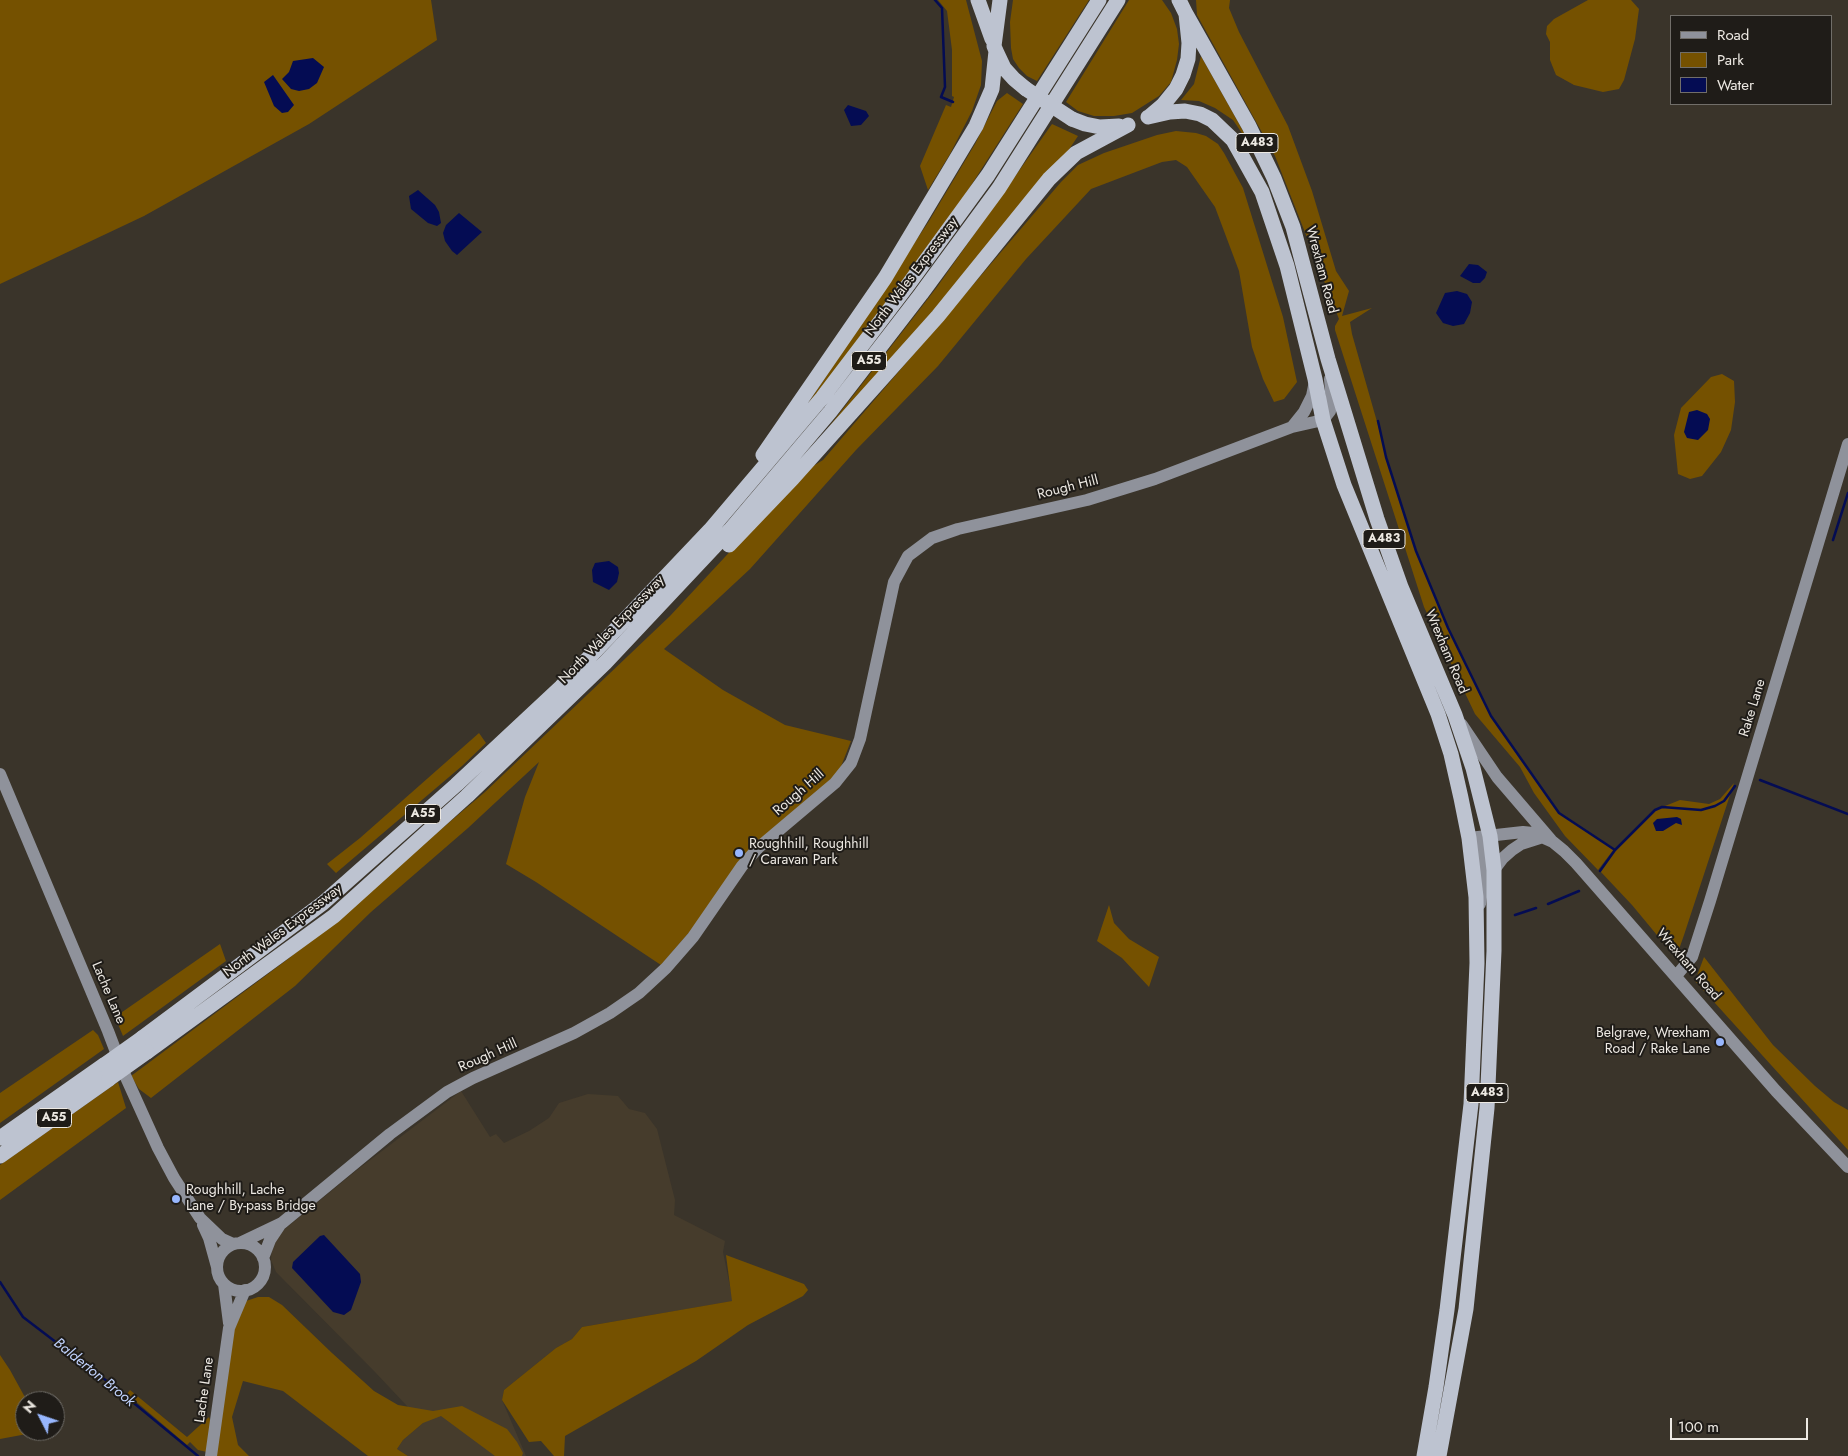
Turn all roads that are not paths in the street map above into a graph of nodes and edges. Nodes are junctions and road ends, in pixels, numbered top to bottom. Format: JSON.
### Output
{"nodes":[{"id":1,"x":978,"y":0,"type":"edge"},
{"id":2,"x":1000,"y":0,"type":"edge"},
{"id":3,"x":1099,"y":0,"type":"edge"},
{"id":4,"x":1118,"y":0,"type":"edge"},
{"id":5,"x":1183,"y":5,"type":"edge"},
{"id":6,"x":995,"y":48,"type":"junction"},
{"id":7,"x":1148,"y":117,"type":"junction"},
{"id":8,"x":1128,"y":124,"type":"junction"},
{"id":9,"x":1328,"y":359,"type":"junction"},
{"id":10,"x":1315,"y":379,"type":"junction"},
{"id":11,"x":1323,"y":420,"type":"junction"},
{"id":12,"x":1292,"y":427,"type":"junction"},
{"id":13,"x":1848,"y":444,"type":"edge"},
{"id":14,"x":680,"y":562,"type":"junction"},
{"id":15,"x":605,"y":663,"type":"junction"},
{"id":16,"x":1455,"y":715,"type":"junction"},
{"id":17,"x":0,"y":774,"type":"edge"},
{"id":18,"x":1479,"y":837,"type":"junction"},
{"id":19,"x":1548,"y":840,"type":"junction"},
{"id":20,"x":1494,"y":870,"type":"junction"},
{"id":21,"x":1676,"y":976,"type":"junction"},
{"id":22,"x":144,"y":1045,"type":"junction"},
{"id":23,"x":106,"y":1072,"type":"junction"},
{"id":24,"x":0,"y":1138,"type":"edge"},
{"id":25,"x":0,"y":1156,"type":"edge"},
{"id":26,"x":1848,"y":1167,"type":"edge"},
{"id":27,"x":200,"y":1218,"type":"junction"},
{"id":28,"x":282,"y":1223,"type":"junction"},
{"id":29,"x":237,"y":1243,"type":"junction"},
{"id":30,"x":263,"y":1258,"type":"junction"},
{"id":31,"x":217,"y":1270,"type":"junction"},
{"id":32,"x":224,"y":1284,"type":"junction"},
{"id":33,"x":245,"y":1290,"type":"junction"},
{"id":34,"x":229,"y":1328,"type":"junction"},
{"id":35,"x":211,"y":1454,"type":"edge"},
{"id":36,"x":1424,"y":1456,"type":"edge"},
{"id":37,"x":1439,"y":1456,"type":"edge"}],
"edges":[{"from":1,"to":6,"type":"highway"},
{"from":2,"to":6,"type":"highway"},
{"from":3,"to":14,"type":"highway","name":"North Wales Expressway","number":"A55"},
{"from":4,"to":15,"type":"highway","name":"North Wales Expressway","number":"A55"},
{"from":5,"to":7,"type":"highway"},
{"from":5,"to":9,"type":"highway","name":"Wrexham Road","number":"A483"},
{"from":6,"to":8,"type":"highway","bridge":true},
{"from":6,"to":14,"type":"highway"},
{"from":7,"to":8,"type":"highway"},
{"from":7,"to":10,"type":"highway","number":"A483"},
{"from":8,"to":15,"type":"highway"},
{"from":9,"to":11,"type":"street"},
{"from":9,"to":16,"type":"highway","name":"Wrexham Road","number":"A483"},
{"from":10,"to":11,"type":"highway","number":"A483"},
{"from":10,"to":12,"type":"street"},
{"from":11,"to":12,"type":"street","name":"Rough Hill"},
{"from":11,"to":18,"type":"highway","number":"A483"},
{"from":12,"to":28,"type":"street","name":"Rough Hill"},
{"from":13,"to":21,"type":"street","name":"Rake Lane"},
{"from":14,"to":22,"type":"highway","name":"North Wales Expressway","number":"A55"},
{"from":15,"to":22,"type":"highway","name":"North Wales Expressway","number":"A55"},
{"from":16,"to":18,"type":"highway","name":"Wrexham Road","number":"A483"},
{"from":16,"to":19,"type":"street","name":"Wrexham Road"},
{"from":17,"to":27,"type":"street","name":"Lache Lane"},
{"from":18,"to":19,"type":"street"},
{"from":18,"to":20,"type":"highway","number":"A483"},
{"from":18,"to":36,"type":"highway","number":"A483"},
{"from":19,"to":20,"type":"street"},
{"from":19,"to":21,"type":"street","name":"Wrexham Road"},
{"from":20,"to":37,"type":"highway","number":"A483"},
{"from":21,"to":26,"type":"street","name":"Wrexham Road"},
{"from":22,"to":23,"type":"highway","name":"North Wales Expressway","number":"A55","bridge":true},
{"from":23,"to":24,"type":"highway","name":"North Wales Expressway","number":"A55"},
{"from":23,"to":25,"type":"highway","name":"North Wales Expressway","number":"A55"},
{"from":27,"to":29,"type":"street","name":"Lache Lane"},
{"from":27,"to":31,"type":"street","name":"Lache Lane"},
{"from":28,"to":29,"type":"street","name":"Rough Hill"},
{"from":28,"to":30,"type":"street","name":"Rough Hill"},
{"from":29,"to":30,"type":"street"},
{"from":29,"to":31,"type":"street"},
{"from":30,"to":33,"type":"street"},
{"from":31,"to":32,"type":"street"},
{"from":32,"to":33,"type":"street"},
{"from":32,"to":34,"type":"street","name":"Lache Lane"},
{"from":33,"to":34,"type":"street","name":"Lache Lane"},
{"from":34,"to":35,"type":"street","name":"Lache Lane"}]}
